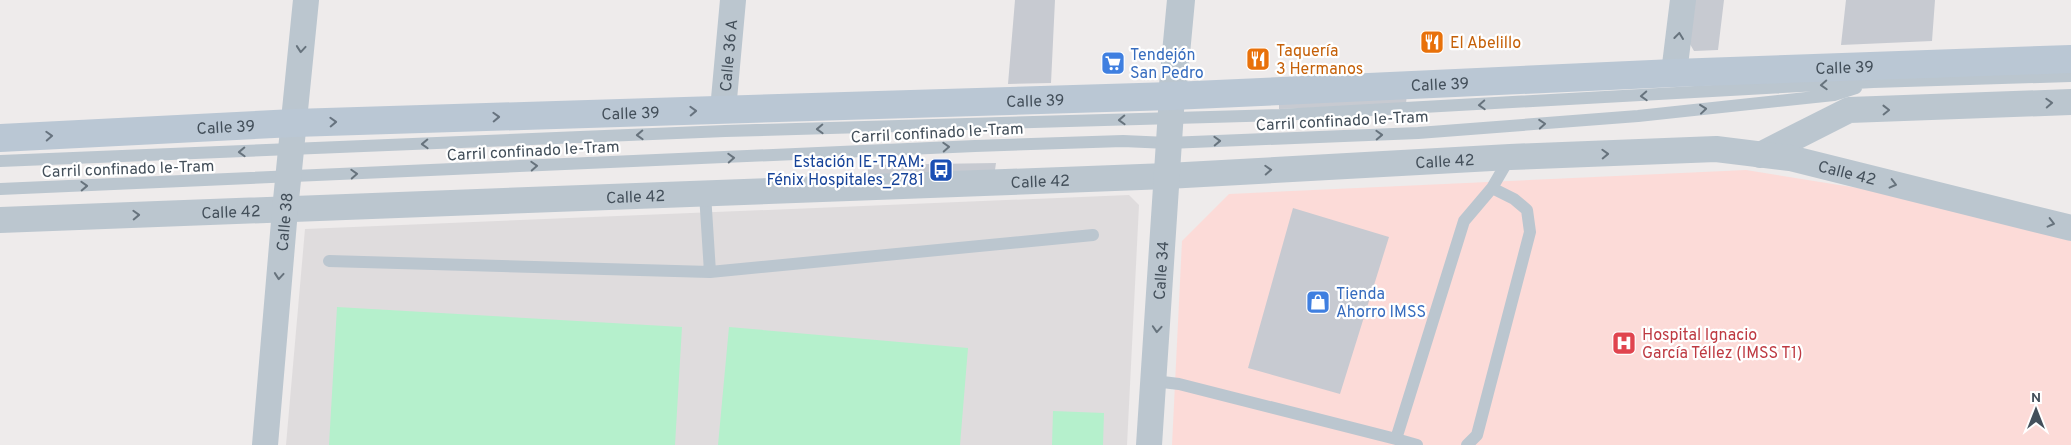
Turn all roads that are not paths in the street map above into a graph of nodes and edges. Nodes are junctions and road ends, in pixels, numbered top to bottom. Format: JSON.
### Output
{"nodes":[{"id":1,"x":306,"y":0,"type":"edge"},
{"id":2,"x":733,"y":0,"type":"edge"},
{"id":3,"x":1181,"y":0,"type":"edge"},
{"id":4,"x":1683,"y":0,"type":"edge"},
{"id":5,"x":2071,"y":59,"type":"edge"},
{"id":6,"x":1674,"y":73,"type":"junction"},
{"id":7,"x":2071,"y":76,"type":"edge"},
{"id":8,"x":1873,"y":82,"type":"junction"},
{"id":9,"x":2071,"y":102,"type":"edge"},
{"id":10,"x":723,"y":110,"type":"junction"},
{"id":11,"x":1171,"y":119,"type":"junction"},
{"id":12,"x":294,"y":123,"type":"junction"},
{"id":13,"x":0,"y":138,"type":"edge"},
{"id":14,"x":290,"y":150,"type":"junction"},
{"id":15,"x":1760,"y":155,"type":"junction"},
{"id":16,"x":1510,"y":157,"type":"junction"},
{"id":17,"x":0,"y":161,"type":"edge"},
{"id":18,"x":1167,"y":176,"type":"junction"},
{"id":19,"x":288,"y":177,"type":"junction"},
{"id":20,"x":1492,"y":188,"type":"junction"},
{"id":21,"x":0,"y":189,"type":"edge"},
{"id":22,"x":705,"y":194,"type":"junction"},
{"id":23,"x":285,"y":210,"type":"junction"},
{"id":24,"x":0,"y":220,"type":"edge"},
{"id":25,"x":2071,"y":228,"type":"edge"},
{"id":26,"x":1093,"y":236,"type":"dead end"},
{"id":27,"x":329,"y":261,"type":"dead end"},
{"id":28,"x":710,"y":272,"type":"junction"},
{"id":29,"x":1154,"y":381,"type":"junction"},
{"id":30,"x":1396,"y":439,"type":"junction"},
{"id":31,"x":265,"y":445,"type":"edge"},
{"id":32,"x":1149,"y":445,"type":"edge"},
{"id":33,"x":1417,"y":445,"type":"edge"},
{"id":34,"x":1467,"y":445,"type":"edge"}],
"edges":[{"from":1,"to":12,"type":"street","name":"Calle 38","one_way":true},
{"from":2,"to":10,"type":"street","name":"Calle 36 A"},
{"from":3,"to":11,"type":"street"},
{"from":6,"to":4,"type":"street","one_way":true},
{"from":5,"to":6,"type":"main road","name":"Calle 39"},
{"from":6,"to":11,"type":"main road","name":"Calle 39"},
{"from":7,"to":8,"type":"lane","name":"Carril confinado Ie-Tram"},
{"from":8,"to":11,"type":"lane","name":"Carril confinado Ie-Tram","one_way":true},
{"from":11,"to":8,"type":"lane","name":"Carril confinado Ie-Tram","one_way":true},
{"from":15,"to":9,"type":"street","one_way":true},
{"from":10,"to":11,"type":"main road","name":"Calle 39"},
{"from":12,"to":10,"type":"main road","name":"Calle 39","one_way":true},
{"from":11,"to":14,"type":"lane","name":"Carril confinado Ie-Tram","one_way":true},
{"from":11,"to":18,"type":"street","name":"Calle 34"},
{"from":19,"to":11,"type":"lane","name":"Carril confinado Ie-Tram","one_way":true},
{"from":13,"to":12,"type":"main road","name":"Calle 39","one_way":true},
{"from":12,"to":14,"type":"street","name":"Calle 38"},
{"from":14,"to":17,"type":"lane","name":"Carril confinado Ie-Tram","one_way":true},
{"from":14,"to":19,"type":"street","name":"Calle 38"},
{"from":16,"to":15,"type":"street","name":"Calle 42","one_way":true},
{"from":15,"to":25,"type":"street","name":"Calle 42","one_way":true},
{"from":18,"to":16,"type":"street","name":"Calle 42","one_way":true},
{"from":16,"to":20,"type":"lane"},
{"from":18,"to":22,"type":"street","name":"Calle 42"},
{"from":18,"to":29,"type":"street","name":"Calle 34","one_way":true},
{"from":21,"to":19,"type":"lane","name":"Carril confinado Ie-Tram","one_way":true},
{"from":19,"to":23,"type":"street","name":"Calle 38"},
{"from":20,"to":30,"type":"lane"},
{"from":20,"to":34,"type":"lane"},
{"from":22,"to":23,"type":"street","name":"Calle 42"},
{"from":22,"to":28,"type":"lane"},
{"from":24,"to":23,"type":"street","name":"Calle 42","one_way":true},
{"from":23,"to":31,"type":"street","name":"Calle 38","one_way":true},
{"from":26,"to":28,"type":"lane"},
{"from":27,"to":28,"type":"lane"},
{"from":29,"to":30,"type":"lane"},
{"from":29,"to":32,"type":"street","name":"Calle 34"},
{"from":30,"to":33,"type":"lane"}]}
